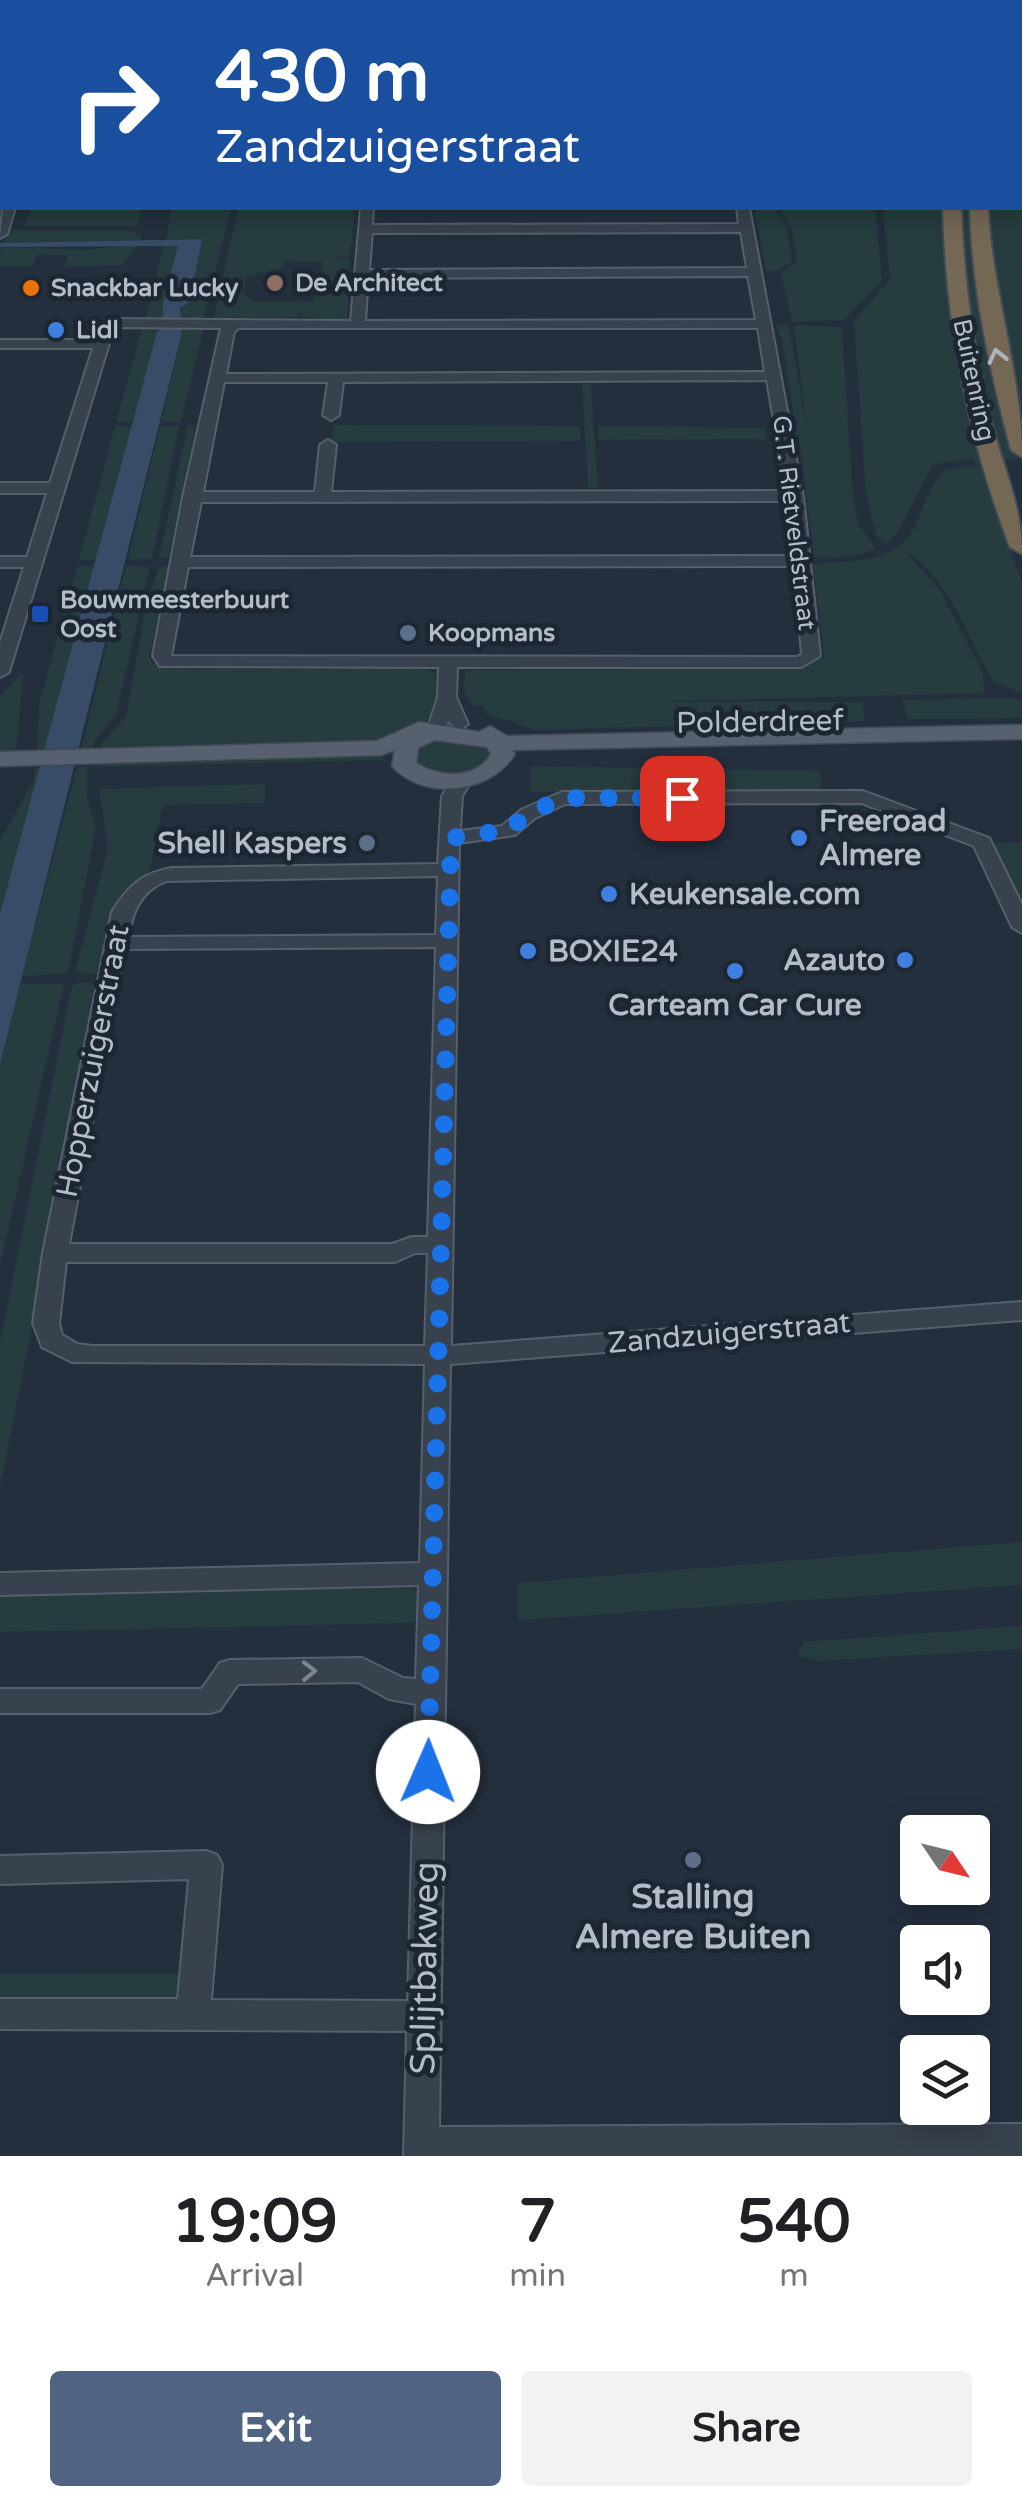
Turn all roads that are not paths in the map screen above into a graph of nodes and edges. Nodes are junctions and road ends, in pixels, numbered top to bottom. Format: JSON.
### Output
{"nodes":[{"id":1,"x":367,"y":210,"type":"edge"},
{"id":2,"x":743,"y":210,"type":"edge"},
{"id":3,"x":952,"y":210,"type":"edge"},
{"id":4,"x":978,"y":210,"type":"edge"},
{"id":5,"x":366,"y":228,"type":"junction"},
{"id":6,"x":747,"y":228,"type":"junction"},
{"id":7,"x":758,"y":272,"type":"junction"},
{"id":8,"x":362,"y":274,"type":"junction"},
{"id":9,"x":358,"y":324,"type":"junction"},
{"id":10,"x":765,"y":324,"type":"junction"},
{"id":11,"x":232,"y":326,"type":"junction"},
{"id":12,"x":0,"y":344,"type":"edge"},
{"id":13,"x":101,"y":344,"type":"junction"},
{"id":14,"x":774,"y":376,"type":"junction"},
{"id":15,"x":217,"y":378,"type":"junction"},
{"id":16,"x":336,"y":378,"type":"junction"},
{"id":17,"x":330,"y":415,"type":"dead end"},
{"id":18,"x":328,"y":445,"type":"dead end"},
{"id":19,"x":1022,"y":450,"type":"edge"},
{"id":20,"x":0,"y":488,"type":"edge"},
{"id":21,"x":55,"y":488,"type":"junction"},
{"id":22,"x":795,"y":496,"type":"junction"},
{"id":23,"x":192,"y":497,"type":"junction"},
{"id":24,"x":322,"y":497,"type":"junction"},
{"id":25,"x":1022,"y":547,"type":"edge"},
{"id":26,"x":801,"y":560,"type":"junction"},
{"id":27,"x":0,"y":562,"type":"edge"},
{"id":28,"x":35,"y":562,"type":"junction"},
{"id":29,"x":182,"y":562,"type":"junction"},
{"id":30,"x":448,"y":664,"type":"junction"},
{"id":31,"x":0,"y":672,"type":"edge"},
{"id":32,"x":445,"y":727,"type":"junction"},
{"id":33,"x":1022,"y":732,"type":"edge"},
{"id":34,"x":499,"y":748,"type":"junction"},
{"id":35,"x":1022,"y":750,"type":"edge"},
{"id":36,"x":0,"y":759,"type":"edge"},
{"id":37,"x":117,"y":765,"type":"junction"},
{"id":38,"x":404,"y":766,"type":"junction"},
{"id":39,"x":0,"y":776,"type":"edge"},
{"id":40,"x":452,"y":786,"type":"junction"},
{"id":41,"x":451,"y":838,"type":"junction"},
{"id":42,"x":448,"y":870,"type":"junction"},
{"id":43,"x":1022,"y":927,"type":"edge"},
{"id":44,"x":448,"y":941,"type":"junction"},
{"id":45,"x":116,"y":943,"type":"junction"},
{"id":46,"x":440,"y":1245,"type":"junction"},
{"id":47,"x":55,"y":1253,"type":"junction"},
{"id":48,"x":1022,"y":1310,"type":"edge"},
{"id":49,"x":437,"y":1356,"type":"junction"},
{"id":50,"x":431,"y":1574,"type":"junction"},
{"id":51,"x":0,"y":1584,"type":"edge"},
{"id":52,"x":430,"y":1693,"type":"junction"},
{"id":53,"x":0,"y":1701,"type":"edge"},
{"id":54,"x":0,"y":1870,"type":"edge"},
{"id":55,"x":0,"y":2014,"type":"edge"},
{"id":56,"x":193,"y":2014,"type":"junction"},
{"id":57,"x":424,"y":2016,"type":"junction"},
{"id":58,"x":1022,"y":2141,"type":"edge"},
{"id":59,"x":421,"y":2150,"type":"edge"}],
"edges":[{"from":1,"to":5,"type":"street"},
{"from":2,"to":6,"type":"street","name":"G.T. Rietveldstraat"},
{"from":3,"to":25,"type":"highway","name":"Buitenring"},
{"from":19,"to":4,"type":"highway","name":"Buitenring","one_way":true},
{"from":5,"to":6,"type":"street"},
{"from":5,"to":8,"type":"street"},
{"from":6,"to":7,"type":"street","name":"G.T. Rietveldstraat"},
{"from":7,"to":8,"type":"street"},
{"from":7,"to":10,"type":"street","name":"G.T. Rietveldstraat"},
{"from":8,"to":9,"type":"street"},
{"from":9,"to":10,"type":"street"},
{"from":9,"to":11,"type":"street"},
{"from":10,"to":14,"type":"street","name":"G.T. Rietveldstraat"},
{"from":11,"to":13,"type":"street"},
{"from":11,"to":15,"type":"street"},
{"from":12,"to":13,"type":"street"},
{"from":13,"to":21,"type":"street"},
{"from":14,"to":16,"type":"street"},
{"from":14,"to":22,"type":"street","name":"G.T. Rietveldstraat"},
{"from":15,"to":16,"type":"street"},
{"from":15,"to":23,"type":"street"},
{"from":16,"to":17,"type":"street"},
{"from":18,"to":24,"type":"street"},
{"from":20,"to":21,"type":"street"},
{"from":21,"to":28,"type":"street"},
{"from":22,"to":24,"type":"street"},
{"from":22,"to":26,"type":"street","name":"G.T. Rietveldstraat"},
{"from":23,"to":24,"type":"street"},
{"from":23,"to":29,"type":"street"},
{"from":26,"to":29,"type":"street"},
{"from":26,"to":30,"type":"street","name":"G.T. Rietveldstraat"},
{"from":27,"to":28,"type":"street"},
{"from":28,"to":31,"type":"street"},
{"from":29,"to":30,"type":"street"},
{"from":30,"to":32,"type":"street"},
{"from":32,"to":34,"type":"main road"},
{"from":32,"to":37,"type":"main road"},
{"from":32,"to":38,"type":"main road"},
{"from":33,"to":34,"type":"main road","name":"Polderdreef"},
{"from":34,"to":35,"type":"main road","name":"Polderdreef"},
{"from":34,"to":40,"type":"main road"},
{"from":36,"to":37,"type":"main road"},
{"from":37,"to":38,"type":"main road"},
{"from":37,"to":39,"type":"main road"},
{"from":38,"to":40,"type":"main road"},
{"from":40,"to":41,"type":"street","name":"Splijtbakweg"},
{"from":41,"to":42,"type":"street","name":"Splijtbakweg"},
{"from":41,"to":43,"type":"street"},
{"from":42,"to":44,"type":"street","name":"Splijtbakweg"},
{"from":42,"to":45,"type":"street","name":"Hopperzuigerstraat"},
{"from":44,"to":45,"type":"street"},
{"from":44,"to":46,"type":"street","name":"Splijtbakweg"},
{"from":45,"to":47,"type":"street","name":"Hopperzuigerstraat"},
{"from":46,"to":47,"type":"street"},
{"from":46,"to":49,"type":"street","name":"Splijtbakweg"},
{"from":47,"to":49,"type":"street","name":"Hopperzuigerstraat"},
{"from":48,"to":49,"type":"street","name":"Zandzuigerstraat"},
{"from":49,"to":50,"type":"street","name":"Splijtbakweg"},
{"from":50,"to":51,"type":"street"},
{"from":50,"to":52,"type":"street","name":"Splijtbakweg"},
{"from":53,"to":52,"type":"street","one_way":true},
{"from":52,"to":57,"type":"street","name":"Splijtbakweg"},
{"from":54,"to":56,"type":"street"},
{"from":55,"to":56,"type":"street"},
{"from":56,"to":57,"type":"street"},
{"from":57,"to":59,"type":"street","name":"Splijtbakweg"},
{"from":58,"to":59,"type":"street"}]}
